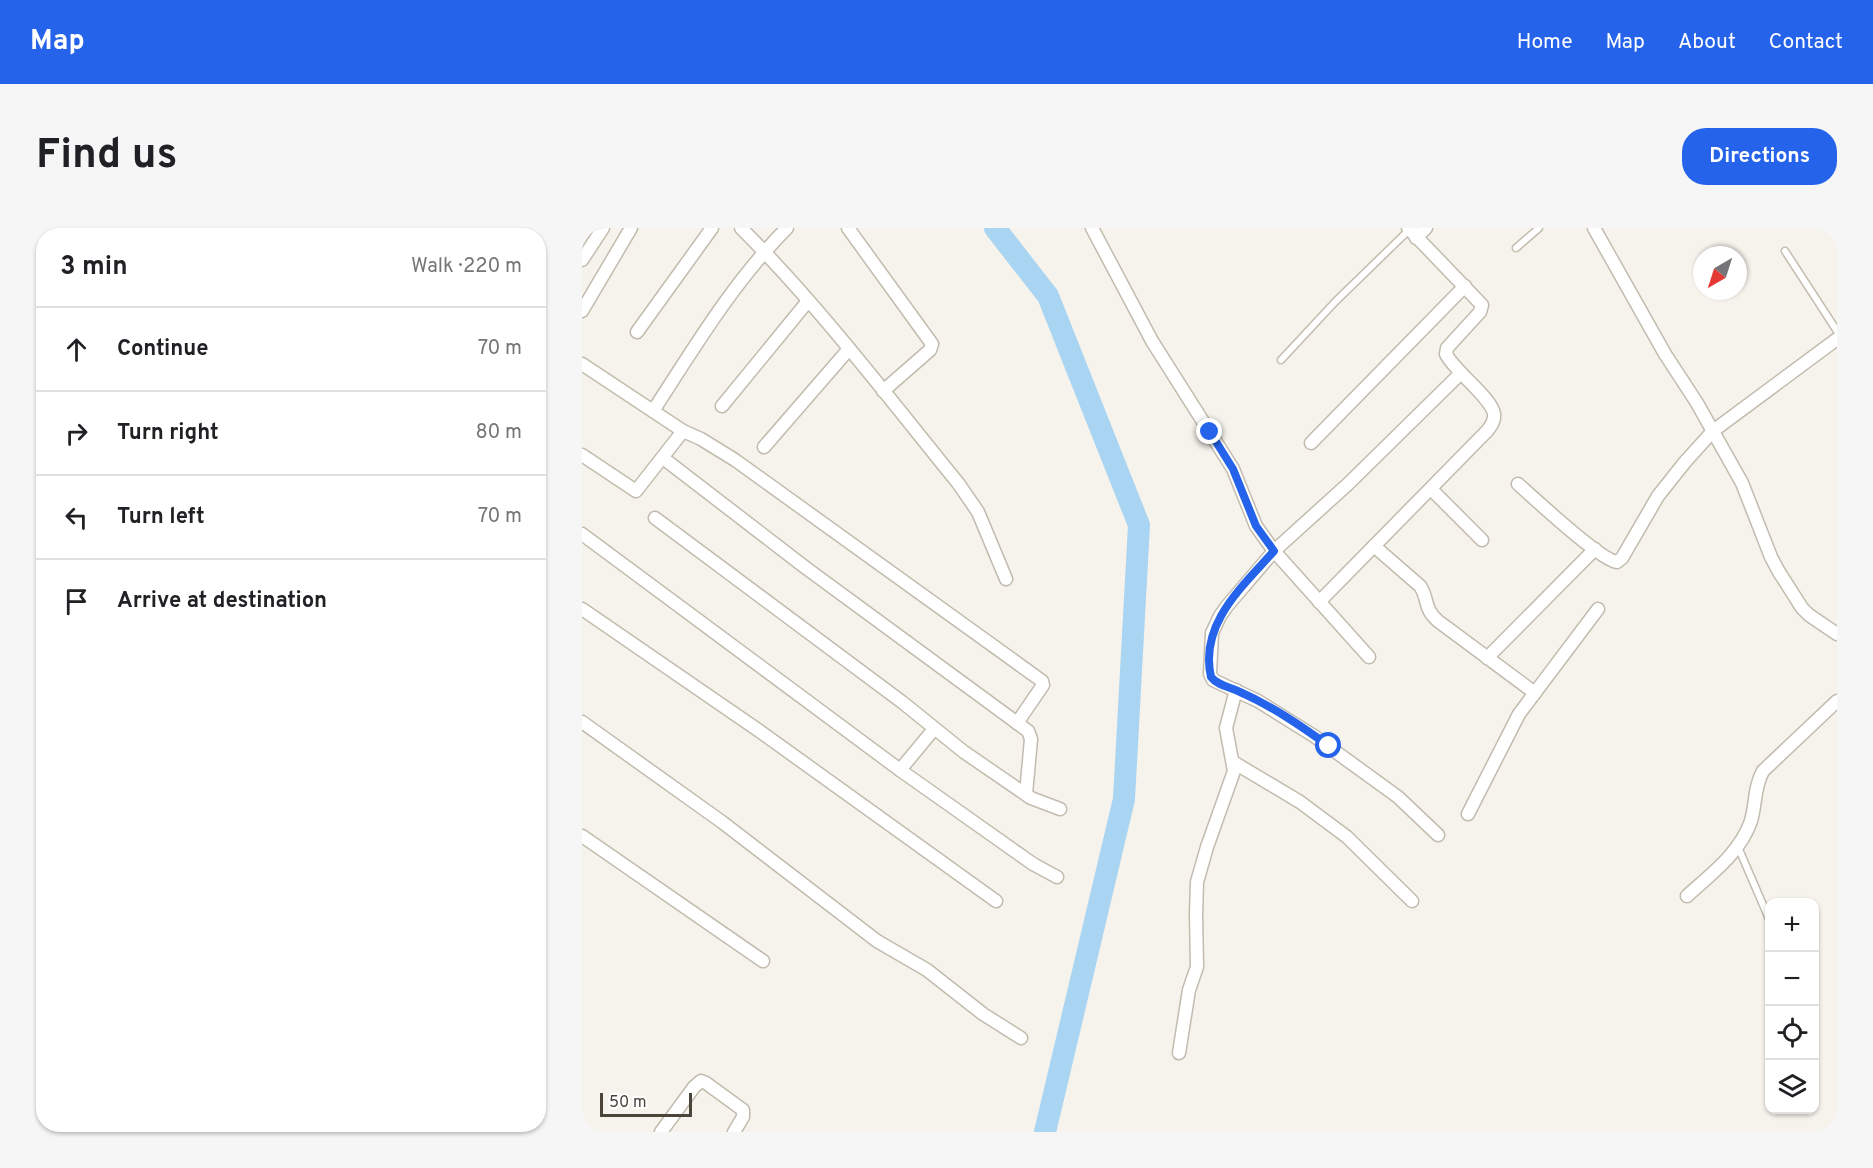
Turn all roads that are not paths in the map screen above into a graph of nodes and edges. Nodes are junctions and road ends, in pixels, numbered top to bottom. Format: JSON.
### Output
{"nodes":[{"id":1,"x":603,"y":228,"type":"edge"},
{"id":2,"x":631,"y":228,"type":"edge"},
{"id":3,"x":712,"y":228,"type":"edge"},
{"id":4,"x":741,"y":228,"type":"edge"},
{"id":5,"x":787,"y":228,"type":"edge"},
{"id":6,"x":848,"y":228,"type":"edge"},
{"id":7,"x":1092,"y":228,"type":"edge"},
{"id":8,"x":1426,"y":228,"type":"edge"},
{"id":9,"x":1539,"y":228,"type":"edge"},
{"id":10,"x":1594,"y":228,"type":"edge"},
{"id":11,"x":1411,"y":232,"type":"edge"},
{"id":12,"x":1516,"y":248,"type":"dead end"},
{"id":13,"x":764,"y":251,"type":"junction"},
{"id":14,"x":1785,"y":251,"type":"dead end"},
{"id":15,"x":582,"y":260,"type":"edge"},
{"id":16,"x":1465,"y":286,"type":"junction"},
{"id":17,"x":808,"y":301,"type":"junction"},
{"id":18,"x":582,"y":311,"type":"edge"},
{"id":19,"x":1837,"y":331,"type":"edge"},
{"id":20,"x":637,"y":332,"type":"dead end"},
{"id":21,"x":1837,"y":339,"type":"edge"},
{"id":22,"x":849,"y":349,"type":"junction"},
{"id":23,"x":1281,"y":360,"type":"dead end"},
{"id":24,"x":582,"y":364,"type":"edge"},
{"id":25,"x":1461,"y":373,"type":"junction"},
{"id":26,"x":883,"y":391,"type":"junction"},
{"id":27,"x":722,"y":406,"type":"dead end"},
{"id":28,"x":653,"y":411,"type":"junction"},
{"id":29,"x":683,"y":431,"type":"junction"},
{"id":30,"x":1713,"y":431,"type":"junction"},
{"id":31,"x":1311,"y":443,"type":"dead end"},
{"id":32,"x":764,"y":447,"type":"dead end"},
{"id":33,"x":582,"y":455,"type":"edge"},
{"id":34,"x":663,"y":458,"type":"junction"},
{"id":35,"x":1518,"y":484,"type":"dead end"},
{"id":36,"x":1431,"y":489,"type":"junction"},
{"id":37,"x":655,"y":518,"type":"dead end"},
{"id":38,"x":582,"y":534,"type":"edge"},
{"id":39,"x":1482,"y":540,"type":"dead end"},
{"id":40,"x":1374,"y":546,"type":"junction"},
{"id":41,"x":1595,"y":549,"type":"junction"},
{"id":42,"x":1274,"y":551,"type":"junction"},
{"id":43,"x":1006,"y":579,"type":"dead end"},
{"id":44,"x":1319,"y":602,"type":"junction"},
{"id":45,"x":582,"y":609,"type":"edge"},
{"id":46,"x":1598,"y":609,"type":"dead end"},
{"id":47,"x":1837,"y":634,"type":"edge"},
{"id":48,"x":1369,"y":657,"type":"dead end"},
{"id":49,"x":1487,"y":658,"type":"junction"},
{"id":50,"x":1236,"y":690,"type":"junction"},
{"id":51,"x":1535,"y":693,"type":"junction"},
{"id":52,"x":1837,"y":701,"type":"edge"},
{"id":53,"x":582,"y":722,"type":"edge"},
{"id":54,"x":1017,"y":723,"type":"junction"},
{"id":55,"x":934,"y":729,"type":"junction"},
{"id":56,"x":1233,"y":762,"type":"junction"},
{"id":57,"x":900,"y":770,"type":"junction"},
{"id":58,"x":1026,"y":794,"type":"junction"},
{"id":59,"x":1060,"y":808,"type":"dead end"},
{"id":60,"x":1468,"y":814,"type":"dead end"},
{"id":61,"x":1438,"y":835,"type":"dead end"},
{"id":62,"x":582,"y":836,"type":"edge"},
{"id":63,"x":1738,"y":846,"type":"junction"},
{"id":64,"x":1057,"y":877,"type":"dead end"},
{"id":65,"x":1687,"y":896,"type":"dead end"},
{"id":66,"x":1412,"y":901,"type":"dead end"},
{"id":67,"x":996,"y":902,"type":"dead end"},
{"id":68,"x":1765,"y":909,"type":"edge"},
{"id":69,"x":763,"y":961,"type":"dead end"},
{"id":70,"x":1021,"y":1038,"type":"dead end"},
{"id":71,"x":1179,"y":1053,"type":"dead end"},
{"id":72,"x":661,"y":1132,"type":"edge"},
{"id":73,"x":734,"y":1132,"type":"edge"}],
"edges":[{"from":1,"to":15,"type":"street"},
{"from":2,"to":18,"type":"street"},
{"from":3,"to":20,"type":"street"},
{"from":4,"to":13,"type":"street"},
{"from":5,"to":13,"type":"street"},
{"from":6,"to":26,"type":"street"},
{"from":7,"to":42,"type":"street"},
{"from":8,"to":11,"type":"street"},
{"from":9,"to":12,"type":"lane"},
{"from":10,"to":30,"type":"street"},
{"from":11,"to":16,"type":"street"},
{"from":11,"to":23,"type":"lane"},
{"from":13,"to":17,"type":"street"},
{"from":13,"to":28,"type":"street"},
{"from":14,"to":19,"type":"lane"},
{"from":16,"to":25,"type":"street"},
{"from":16,"to":31,"type":"street"},
{"from":17,"to":22,"type":"street"},
{"from":17,"to":27,"type":"street"},
{"from":21,"to":30,"type":"street"},
{"from":22,"to":26,"type":"street"},
{"from":22,"to":32,"type":"street"},
{"from":24,"to":28,"type":"street"},
{"from":25,"to":36,"type":"street"},
{"from":25,"to":42,"type":"street"},
{"from":26,"to":43,"type":"street"},
{"from":28,"to":29,"type":"street"},
{"from":29,"to":34,"type":"street"},
{"from":29,"to":54,"type":"street"},
{"from":30,"to":41,"type":"street"},
{"from":30,"to":47,"type":"street"},
{"from":33,"to":34,"type":"street"},
{"from":34,"to":54,"type":"street"},
{"from":35,"to":41,"type":"street"},
{"from":36,"to":39,"type":"street"},
{"from":36,"to":40,"type":"street"},
{"from":37,"to":55,"type":"street"},
{"from":38,"to":57,"type":"street"},
{"from":40,"to":44,"type":"street"},
{"from":40,"to":49,"type":"street"},
{"from":41,"to":49,"type":"street"},
{"from":42,"to":44,"type":"street"},
{"from":42,"to":50,"type":"street"},
{"from":44,"to":48,"type":"street"},
{"from":45,"to":67,"type":"street"},
{"from":46,"to":51,"type":"street"},
{"from":49,"to":51,"type":"street"},
{"from":50,"to":56,"type":"street"},
{"from":50,"to":61,"type":"street"},
{"from":51,"to":60,"type":"street"},
{"from":52,"to":63,"type":"street"},
{"from":53,"to":70,"type":"street"},
{"from":54,"to":58,"type":"street"},
{"from":55,"to":57,"type":"street"},
{"from":55,"to":58,"type":"street"},
{"from":56,"to":66,"type":"street"},
{"from":56,"to":71,"type":"street"},
{"from":57,"to":64,"type":"street"},
{"from":58,"to":59,"type":"street"},
{"from":62,"to":69,"type":"street"},
{"from":63,"to":65,"type":"street"},
{"from":63,"to":68,"type":"lane"},
{"from":72,"to":73,"type":"street"}]}
